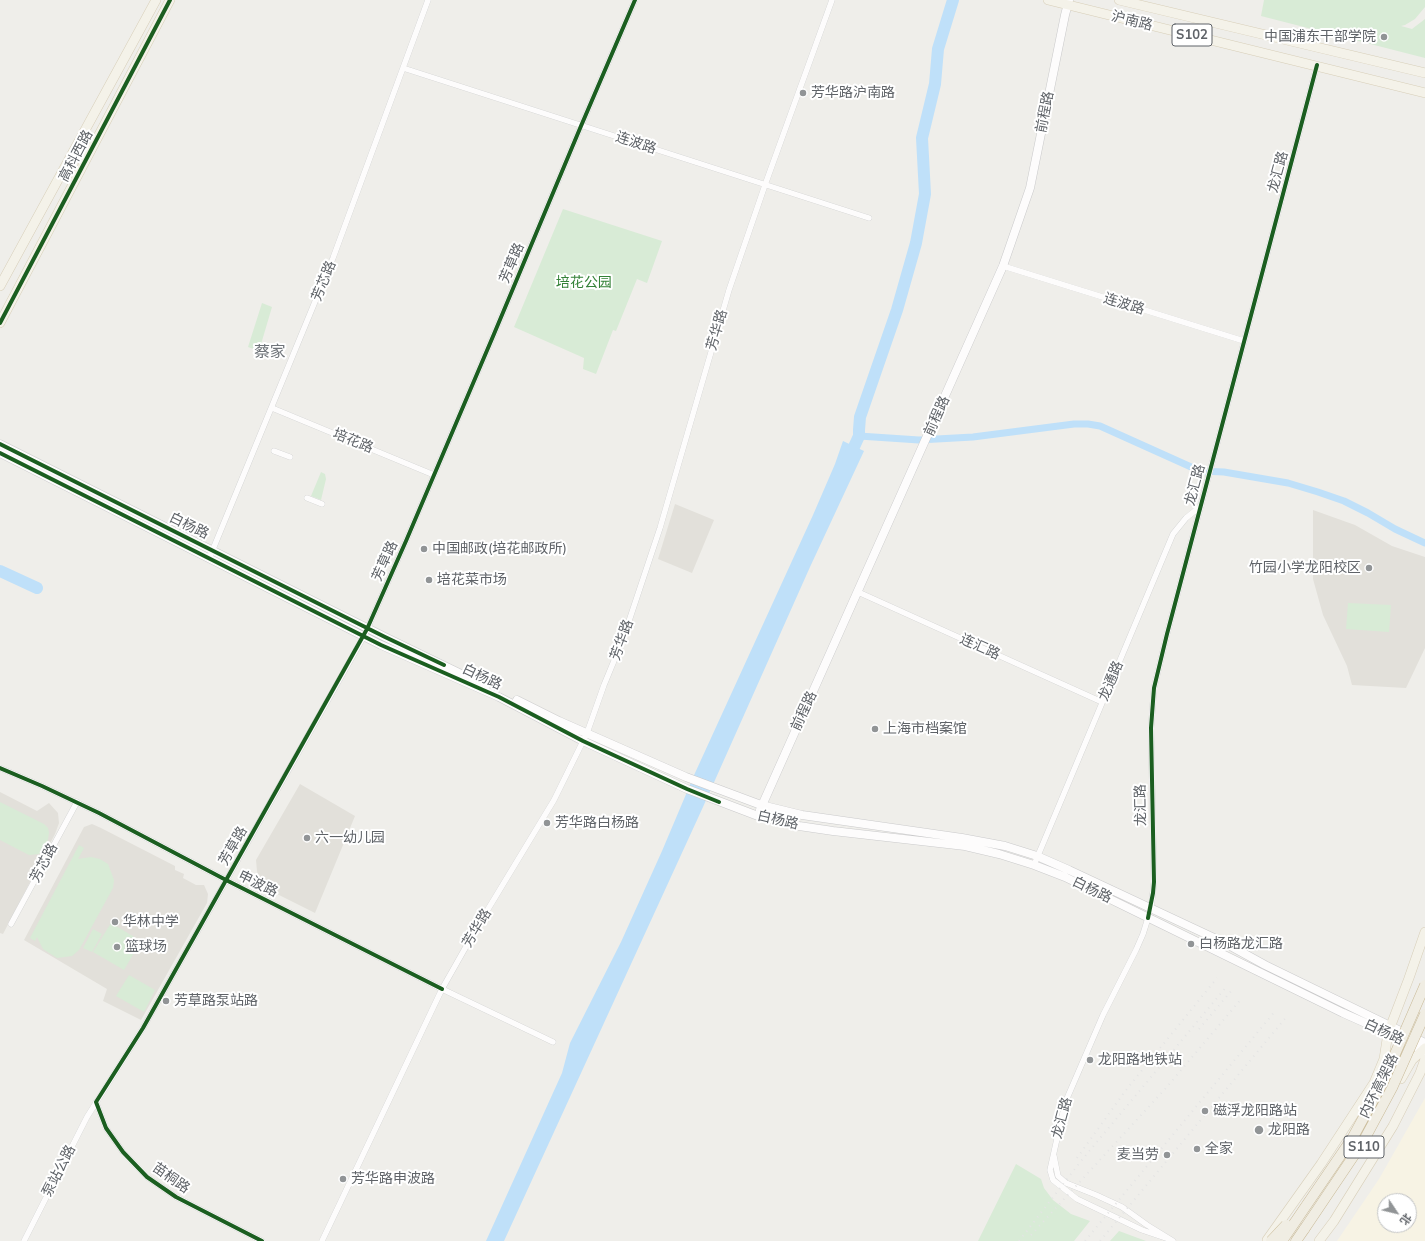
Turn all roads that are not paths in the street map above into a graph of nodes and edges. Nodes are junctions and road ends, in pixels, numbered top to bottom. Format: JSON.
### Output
{"nodes":[{"id":1,"x":156,"y":0,"type":"edge"},
{"id":2,"x":170,"y":0,"type":"edge"},
{"id":3,"x":428,"y":0,"type":"edge"},
{"id":4,"x":635,"y":0,"type":"edge"},
{"id":5,"x":832,"y":0,"type":"edge"},
{"id":6,"x":1048,"y":0,"type":"edge"},
{"id":7,"x":1119,"y":0,"type":"edge"},
{"id":8,"x":1068,"y":2,"type":"edge"},
{"id":9,"x":1317,"y":65,"type":"junction"},
{"id":10,"x":403,"y":68,"type":"junction"},
{"id":11,"x":1425,"y":73,"type":"edge"},
{"id":12,"x":1425,"y":93,"type":"edge"},
{"id":13,"x":581,"y":126,"type":"junction"},
{"id":14,"x":765,"y":185,"type":"junction"},
{"id":15,"x":869,"y":218,"type":"dead end"},
{"id":16,"x":1003,"y":266,"type":"junction"},
{"id":17,"x":0,"y":286,"type":"edge"},
{"id":18,"x":0,"y":323,"type":"edge"},
{"id":19,"x":1244,"y":341,"type":"junction"},
{"id":20,"x":272,"y":408,"type":"junction"},
{"id":21,"x":0,"y":444,"type":"edge"},
{"id":22,"x":274,"y":451,"type":"dead end"},
{"id":23,"x":0,"y":453,"type":"edge"},
{"id":24,"x":290,"y":457,"type":"dead end"},
{"id":25,"x":434,"y":475,"type":"junction"},
{"id":26,"x":307,"y":498,"type":"dead end"},
{"id":27,"x":322,"y":504,"type":"dead end"},
{"id":28,"x":1201,"y":506,"type":"junction"},
{"id":29,"x":211,"y":554,"type":"junction"},
{"id":30,"x":858,"y":592,"type":"junction"},
{"id":31,"x":366,"y":632,"type":"junction"},
{"id":32,"x":1102,"y":702,"type":"junction"},
{"id":33,"x":587,"y":733,"type":"junction"},
{"id":34,"x":583,"y":741,"type":"junction"},
{"id":35,"x":0,"y":768,"type":"edge"},
{"id":36,"x":77,"y":802,"type":"junction"},
{"id":37,"x":761,"y":805,"type":"junction"},
{"id":38,"x":758,"y":816,"type":"junction"},
{"id":39,"x":1037,"y":856,"type":"junction"},
{"id":40,"x":1034,"y":864,"type":"junction"},
{"id":41,"x":226,"y":880,"type":"junction"},
{"id":42,"x":1149,"y":913,"type":"junction"},
{"id":43,"x":11,"y":924,"type":"dead end"},
{"id":44,"x":1425,"y":932,"type":"edge"},
{"id":45,"x":1425,"y":985,"type":"edge"},
{"id":46,"x":442,"y":989,"type":"junction"},
{"id":47,"x":1425,"y":1014,"type":"edge"},
{"id":48,"x":1389,"y":1029,"type":"junction"},
{"id":49,"x":553,"y":1042,"type":"dead end"},
{"id":50,"x":1424,"y":1048,"type":"edge"},
{"id":51,"x":1425,"y":1059,"type":"edge"},
{"id":52,"x":1370,"y":1091,"type":"junction"},
{"id":53,"x":96,"y":1102,"type":"junction"},
{"id":54,"x":1054,"y":1153,"type":"junction"},
{"id":55,"x":1315,"y":1194,"type":"junction"},
{"id":56,"x":1305,"y":1228,"type":"junction"},
{"id":57,"x":1171,"y":1240,"type":"edge"},
{"id":58,"x":24,"y":1241,"type":"edge"},
{"id":59,"x":262,"y":1241,"type":"edge"},
{"id":60,"x":322,"y":1241,"type":"edge"},
{"id":61,"x":1267,"y":1241,"type":"edge"},
{"id":62,"x":1272,"y":1241,"type":"edge"},
{"id":63,"x":1280,"y":1241,"type":"edge"},
{"id":64,"x":1296,"y":1241,"type":"edge"},
{"id":65,"x":1300,"y":1241,"type":"edge"},
{"id":66,"x":1319,"y":1241,"type":"edge"}],
"edges":[{"from":1,"to":17,"type":"main road","name":"高科西路"},
{"from":2,"to":18,"type":"main road","name":"高科西路"},
{"from":3,"to":10,"type":"street","name":"芳芯路"},
{"from":4,"to":13,"type":"street","name":"芳草路"},
{"from":5,"to":14,"type":"street","name":"芳华路"},
{"from":6,"to":8,"type":"main road","name":"沪南路","number":"S102"},
{"from":7,"to":11,"type":"main road","name":"沪南路","number":"S102"},
{"from":8,"to":9,"type":"main road","name":"沪南路","number":"S102"},
{"from":8,"to":16,"type":"main road","name":"前程路"},
{"from":9,"to":12,"type":"main road","name":"沪南路","number":"S102"},
{"from":9,"to":19,"type":"street","name":"龙汇路"},
{"from":10,"to":13,"type":"street","name":"连波路"},
{"from":10,"to":20,"type":"street","name":"芳芯路"},
{"from":13,"to":14,"type":"street","name":"连波路"},
{"from":13,"to":25,"type":"street","name":"芳草路"},
{"from":14,"to":15,"type":"street","name":"连波路"},
{"from":14,"to":33,"type":"street","name":"芳华路"},
{"from":16,"to":19,"type":"street","name":"连波路"},
{"from":16,"to":30,"type":"main road","name":"前程路"},
{"from":19,"to":28,"type":"street","name":"龙汇路"},
{"from":20,"to":25,"type":"street","name":"培花路"},
{"from":20,"to":29,"type":"street","name":"芳芯路"},
{"from":21,"to":29,"type":"main road","name":"白杨路"},
{"from":22,"to":24,"type":"street"},
{"from":23,"to":29,"type":"main road","name":"白杨路"},
{"from":25,"to":31,"type":"street","name":"芳草路"},
{"from":26,"to":27,"type":"street"},
{"from":28,"to":32,"type":"street","name":"龙通路"},
{"from":28,"to":42,"type":"street","name":"龙汇路"},
{"from":29,"to":31,"type":"main road","name":"白杨路"},
{"from":30,"to":32,"type":"street","name":"连汇路"},
{"from":30,"to":37,"type":"main road","name":"前程路"},
{"from":31,"to":33,"type":"main road","name":"白杨路"},
{"from":31,"to":34,"type":"main road","name":"白杨路"},
{"from":31,"to":41,"type":"street","name":"芳草路"},
{"from":32,"to":39,"type":"street","name":"龙通路"},
{"from":33,"to":34,"type":"street","name":"芳华路"},
{"from":33,"to":37,"type":"main road","name":"白杨路"},
{"from":34,"to":38,"type":"main road","name":"白杨路"},
{"from":34,"to":46,"type":"street","name":"芳华路"},
{"from":35,"to":36,"type":"street","name":"申波路"},
{"from":36,"to":41,"type":"street","name":"申波路"},
{"from":36,"to":43,"type":"street","name":"芳芯路"},
{"from":37,"to":38,"type":"main road","name":"前程路"},
{"from":37,"to":39,"type":"main road","name":"白杨路"},
{"from":38,"to":40,"type":"main road","name":"白杨路"},
{"from":39,"to":40,"type":"street","name":"龙通路"},
{"from":39,"to":42,"type":"main road","name":"白杨路"},
{"from":40,"to":42,"type":"main road","name":"白杨路"},
{"from":41,"to":46,"type":"street","name":"申波路"},
{"from":41,"to":53,"type":"street","name":"芳草路"},
{"from":42,"to":48,"type":"main road","name":"白杨路"},
{"from":42,"to":54,"type":"street","name":"龙汇路"},
{"from":44,"to":48,"type":"main road","number":"S110"},
{"from":45,"to":55,"type":"highway","name":"内环高架路","bridge":true},
{"from":46,"to":49,"type":"street","name":"申波路"},
{"from":46,"to":60,"type":"street","name":"芳华路"},
{"from":47,"to":56,"type":"highway","name":"内环高架路","bridge":true},
{"from":48,"to":50,"type":"main road","name":"白杨路"},
{"from":48,"to":52,"type":"main road","number":"S110"},
{"from":50,"to":65,"type":"main road","number":"S110"},
{"from":51,"to":66,"type":"main road","number":"S110"},
{"from":52,"to":61,"type":"main road","number":"S110"},
{"from":52,"to":63,"type":"main road","number":"S110"},
{"from":53,"to":58,"type":"street","name":"泵站公路"},
{"from":53,"to":59,"type":"street","name":"苗桐路"},
{"from":54,"to":57,"type":"street","name":"龙汇路"},
{"from":54,"to":57,"type":"street","name":"龙汇路"},
{"from":55,"to":62,"type":"highway","bridge":true},
{"from":55,"to":63,"type":"highway","name":"内环高架路","bridge":true},
{"from":56,"to":64,"type":"highway","name":"内环高架路"},
{"from":56,"to":65,"type":"highway"}]}
